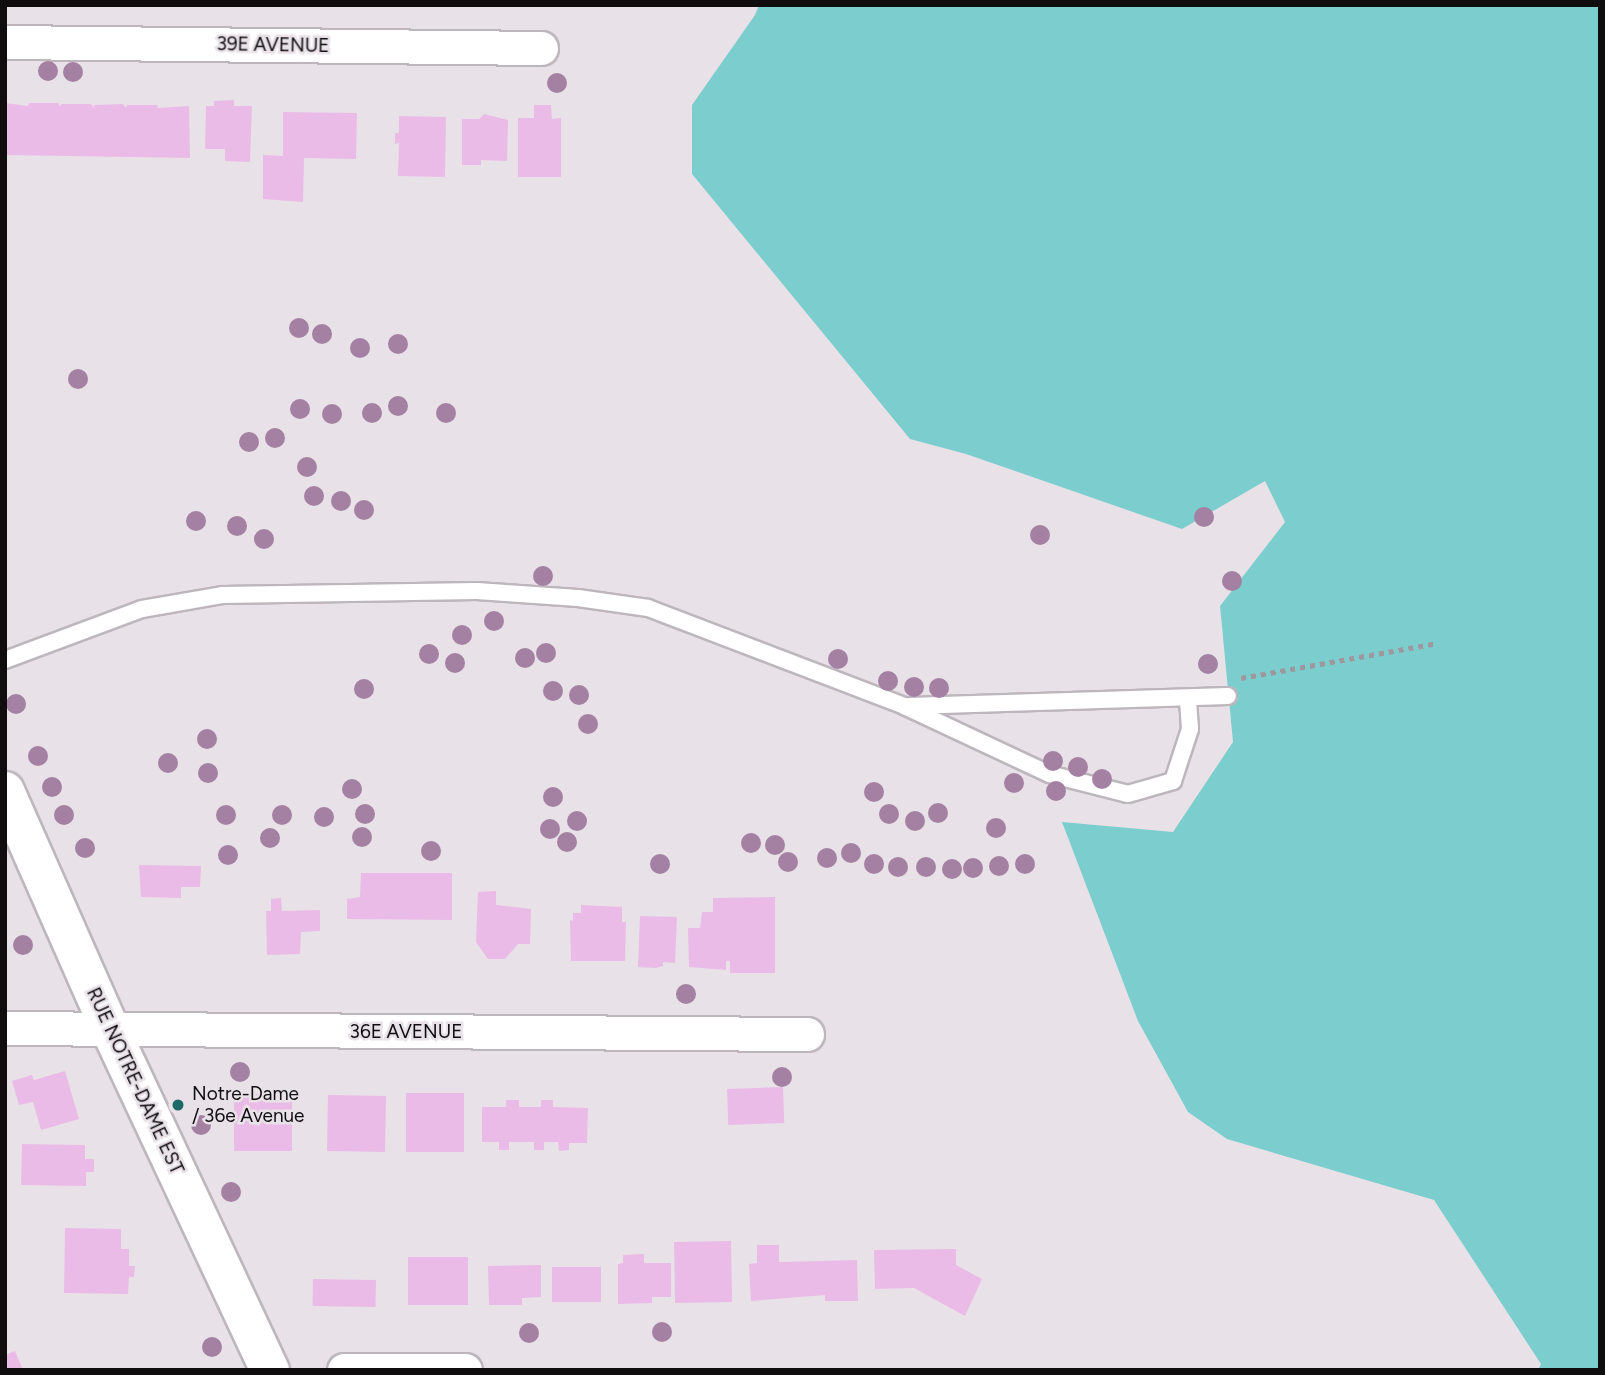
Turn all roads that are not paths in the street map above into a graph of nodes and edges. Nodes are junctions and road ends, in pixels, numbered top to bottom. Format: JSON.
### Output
{"nodes":[{"id":1,"x":5,"y":42,"type":"edge"},
{"id":2,"x":541,"y":48,"type":"dead end"},
{"id":3,"x":5,"y":660,"type":"edge"},
{"id":4,"x":1228,"y":696,"type":"dead end"},
{"id":5,"x":1188,"y":699,"type":"junction"},
{"id":6,"x":904,"y":706,"type":"junction"},
{"id":7,"x":5,"y":790,"type":"edge"},
{"id":8,"x":5,"y":1028,"type":"edge"},
{"id":9,"x":110,"y":1029,"type":"junction"},
{"id":10,"x":807,"y":1034,"type":"dead end"},
{"id":11,"x":270,"y":1370,"type":"edge"},
{"id":12,"x":344,"y":1370,"type":"edge"},
{"id":13,"x":465,"y":1370,"type":"edge"}],
"edges":[{"from":1,"to":2,"type":"street","name":"39E AVENUE"},
{"from":3,"to":6,"type":"lane"},
{"from":4,"to":5,"type":"lane"},
{"from":5,"to":6,"type":"lane"},
{"from":5,"to":6,"type":"lane"},
{"from":7,"to":9,"type":"main road","name":"RUE NOTRE-DAME EST"},
{"from":8,"to":9,"type":"street","name":"36E AVENUE"},
{"from":9,"to":10,"type":"street","name":"36E AVENUE"},
{"from":9,"to":11,"type":"main road","name":"RUE NOTRE-DAME EST"},
{"from":12,"to":13,"type":"street"}]}
